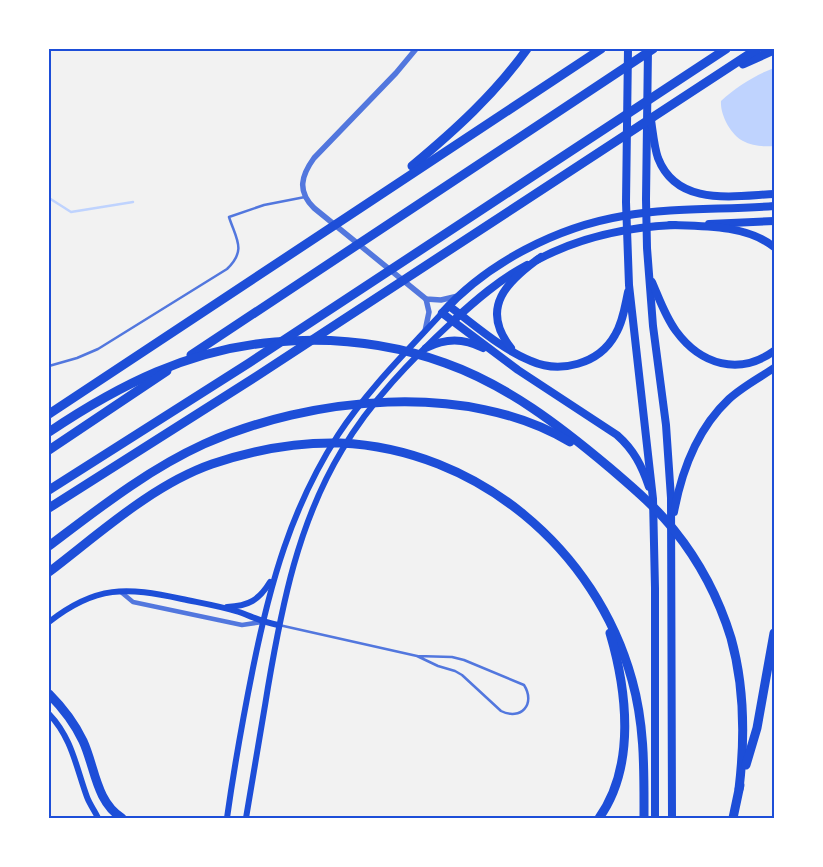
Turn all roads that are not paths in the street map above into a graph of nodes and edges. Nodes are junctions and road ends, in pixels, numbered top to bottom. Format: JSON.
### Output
{"nodes":[{"id":1,"x":416,"y":49,"type":"edge"},
{"id":2,"x":527,"y":49,"type":"edge"},
{"id":3,"x":601,"y":49,"type":"edge"},
{"id":4,"x":628,"y":49,"type":"edge"},
{"id":5,"x":648,"y":49,"type":"edge"},
{"id":6,"x":653,"y":49,"type":"edge"},
{"id":7,"x":726,"y":49,"type":"edge"},
{"id":8,"x":757,"y":49,"type":"edge"},
{"id":9,"x":774,"y":50,"type":"edge"},
{"id":10,"x":722,"y":73,"type":"junction"},
{"id":11,"x":650,"y":139,"type":"junction"},
{"id":12,"x":384,"y":191,"type":"junction"},
{"id":13,"x":774,"y":194,"type":"edge"},
{"id":14,"x":305,"y":196,"type":"junction"},
{"id":15,"x":774,"y":206,"type":"edge"},
{"id":16,"x":774,"y":221,"type":"edge"},
{"id":17,"x":670,"y":225,"type":"junction"},
{"id":18,"x":774,"y":246,"type":"edge"},
{"id":19,"x":541,"y":257,"type":"junction"},
{"id":20,"x":650,"y":275,"type":"junction"},
{"id":21,"x":629,"y":285,"type":"junction"},
{"id":22,"x":460,"y":295,"type":"junction"},
{"id":23,"x":426,"y":299,"type":"junction"},
{"id":24,"x":449,"y":306,"type":"junction"},
{"id":25,"x":442,"y":313,"type":"junction"},
{"id":26,"x":460,"y":314,"type":"junction"},
{"id":27,"x":453,"y":321,"type":"junction"},
{"id":28,"x":425,"y":331,"type":"junction"},
{"id":29,"x":426,"y":348,"type":"junction"},
{"id":30,"x":774,"y":352,"type":"edge"},
{"id":31,"x":494,"y":353,"type":"junction"},
{"id":32,"x":518,"y":354,"type":"junction"},
{"id":33,"x":49,"y":366,"type":"edge"},
{"id":34,"x":774,"y":368,"type":"edge"},
{"id":35,"x":49,"y":414,"type":"edge"},
{"id":36,"x":49,"y":432,"type":"edge"},
{"id":37,"x":49,"y":450,"type":"edge"},
{"id":38,"x":599,"y":459,"type":"junction"},
{"id":39,"x":49,"y":490,"type":"edge"},
{"id":40,"x":653,"y":499,"type":"junction"},
{"id":41,"x":49,"y":508,"type":"edge"},
{"id":42,"x":670,"y":534,"type":"junction"},
{"id":43,"x":49,"y":546,"type":"edge"},
{"id":44,"x":49,"y":572,"type":"edge"},
{"id":45,"x":274,"y":574,"type":"junction"},
{"id":46,"x":122,"y":592,"type":"junction"},
{"id":47,"x":600,"y":604,"type":"junction"},
{"id":48,"x":219,"y":606,"type":"junction"},
{"id":49,"x":49,"y":622,"type":"edge"},
{"id":50,"x":262,"y":622,"type":"junction"},
{"id":51,"x":278,"y":625,"type":"junction"},
{"id":52,"x":774,"y":633,"type":"edge"},
{"id":53,"x":418,"y":656,"type":"junction"},
{"id":54,"x":49,"y":694,"type":"edge"},
{"id":55,"x":49,"y":714,"type":"edge"},
{"id":56,"x":739,"y":790,"type":"junction"},
{"id":57,"x":98,"y":818,"type":"edge"},
{"id":58,"x":122,"y":818,"type":"edge"},
{"id":59,"x":227,"y":818,"type":"edge"},
{"id":60,"x":246,"y":818,"type":"edge"},
{"id":61,"x":599,"y":818,"type":"edge"},
{"id":62,"x":644,"y":818,"type":"edge"},
{"id":63,"x":655,"y":818,"type":"edge"},
{"id":64,"x":672,"y":818,"type":"edge"},
{"id":65,"x":733,"y":818,"type":"edge"}],
"edges":[{"from":1,"to":14,"type":"street"},
{"from":2,"to":12,"type":"highway"},
{"from":3,"to":12,"type":"highway"},
{"from":4,"to":21,"type":"main road"},
{"from":5,"to":11,"type":"main road"},
{"from":6,"to":37,"type":"highway"},
{"from":7,"to":39,"type":"highway"},
{"from":8,"to":10,"type":"highway"},
{"from":9,"to":10,"type":"highway"},
{"from":10,"to":41,"type":"highway"},
{"from":11,"to":13,"type":"main road"},
{"from":11,"to":20,"type":"main road"},
{"from":12,"to":35,"type":"highway"},
{"from":14,"to":23,"type":"street"},
{"from":14,"to":33,"type":"lane"},
{"from":15,"to":22,"type":"main road"},
{"from":16,"to":17,"type":"main road"},
{"from":17,"to":18,"type":"main road"},
{"from":17,"to":19,"type":"main road"},
{"from":19,"to":26,"type":"main road"},
{"from":19,"to":32,"type":"main road"},
{"from":20,"to":30,"type":"main road"},
{"from":20,"to":42,"type":"main road"},
{"from":21,"to":32,"type":"main road"},
{"from":21,"to":40,"type":"main road"},
{"from":22,"to":23,"type":"street"},
{"from":22,"to":24,"type":"main road"},
{"from":23,"to":28,"type":"street"},
{"from":24,"to":25,"type":"main road"},
{"from":24,"to":26,"type":"main road"},
{"from":25,"to":27,"type":"main road"},
{"from":25,"to":28,"type":"main road"},
{"from":26,"to":27,"type":"main road"},
{"from":26,"to":32,"type":"main road"},
{"from":27,"to":29,"type":"main road"},
{"from":27,"to":31,"type":"main road"},
{"from":28,"to":45,"type":"main road"},
{"from":29,"to":31,"type":"main road"},
{"from":29,"to":51,"type":"main road"},
{"from":31,"to":40,"type":"main road"},
{"from":34,"to":42,"type":"main road"},
{"from":36,"to":38,"type":"highway"},
{"from":38,"to":43,"type":"highway"},
{"from":38,"to":56,"type":"highway"},
{"from":40,"to":63,"type":"main road"},
{"from":42,"to":64,"type":"main road"},
{"from":44,"to":47,"type":"highway"},
{"from":45,"to":48,"type":"main road"},
{"from":45,"to":50,"type":"main road"},
{"from":46,"to":48,"type":"main road"},
{"from":46,"to":49,"type":"main road"},
{"from":46,"to":50,"type":"street"},
{"from":47,"to":61,"type":"highway"},
{"from":47,"to":62,"type":"highway"},
{"from":48,"to":50,"type":"main road"},
{"from":50,"to":51,"type":"main road"},
{"from":50,"to":59,"type":"main road"},
{"from":51,"to":53,"type":"lane"},
{"from":51,"to":60,"type":"main road"},
{"from":52,"to":56,"type":"highway"},
{"from":53,"to":53,"type":"lane"},
{"from":54,"to":58,"type":"highway"},
{"from":55,"to":57,"type":"main road"},
{"from":56,"to":65,"type":"highway"}]}
